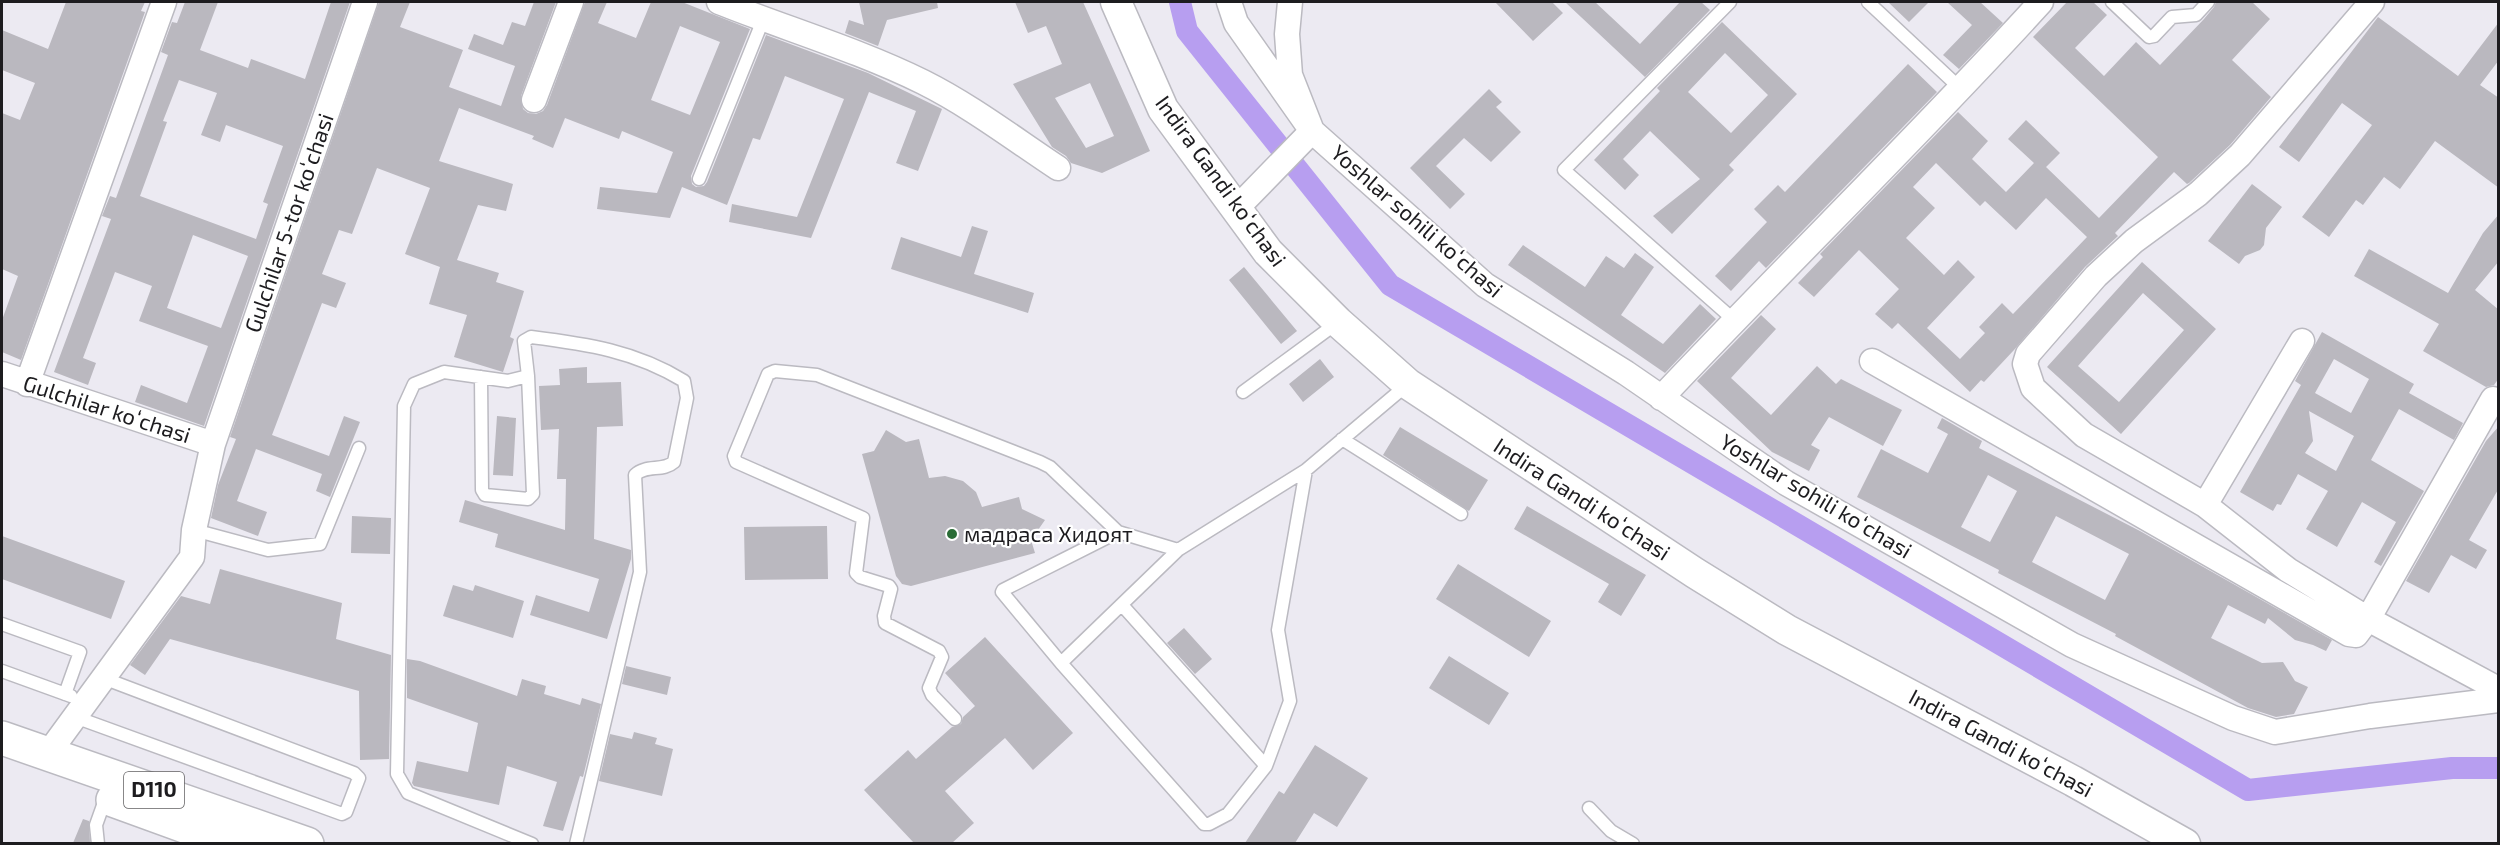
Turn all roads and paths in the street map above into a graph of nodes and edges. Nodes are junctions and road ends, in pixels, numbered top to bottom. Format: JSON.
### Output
{"nodes":[{"id":1,"x":164,"y":2,"type":"edge"},
{"id":2,"x":365,"y":2,"type":"edge"},
{"id":3,"x":571,"y":2,"type":"edge"},
{"id":4,"x":719,"y":2,"type":"edge"},
{"id":5,"x":1116,"y":2,"type":"edge"},
{"id":6,"x":1228,"y":2,"type":"edge"},
{"id":7,"x":1290,"y":2,"type":"edge"},
{"id":8,"x":1730,"y":2,"type":"edge"},
{"id":9,"x":1868,"y":2,"type":"edge"},
{"id":10,"x":2041,"y":2,"type":"edge"},
{"id":11,"x":2112,"y":2,"type":"edge"},
{"id":12,"x":2208,"y":2,"type":"edge"},
{"id":13,"x":2372,"y":2,"type":"edge"},
{"id":14,"x":763,"y":20,"type":"junction"},
{"id":15,"x":1962,"y":89,"type":"junction"},
{"id":16,"x":534,"y":100,"type":"dead end"},
{"id":17,"x":1312,"y":131,"type":"junction"},
{"id":18,"x":1058,"y":168,"type":"dead end"},
{"id":19,"x":699,"y":178,"type":"dead end"},
{"id":20,"x":1247,"y":199,"type":"junction"},
{"id":21,"x":1734,"y":320,"type":"junction"},
{"id":22,"x":1338,"y":322,"type":"junction"},
{"id":23,"x":2302,"y":341,"type":"dead end"},
{"id":24,"x":1872,"y":361,"type":"dead end"},
{"id":25,"x":2,"y":374,"type":"edge"},
{"id":26,"x":481,"y":376,"type":"junction"},
{"id":27,"x":528,"y":376,"type":"junction"},
{"id":28,"x":27,"y":384,"type":"junction"},
{"id":29,"x":1408,"y":384,"type":"junction"},
{"id":30,"x":1243,"y":392,"type":"dead end"},
{"id":31,"x":1661,"y":398,"type":"junction"},
{"id":32,"x":2493,"y":399,"type":"dead end"},
{"id":33,"x":1342,"y":439,"type":"junction"},
{"id":34,"x":213,"y":444,"type":"junction"},
{"id":35,"x":359,"y":448,"type":"dead end"},
{"id":36,"x":1306,"y":470,"type":"junction"},
{"id":37,"x":2205,"y":505,"type":"junction"},
{"id":38,"x":1461,"y":514,"type":"dead end"},
{"id":39,"x":194,"y":530,"type":"junction"},
{"id":40,"x":1118,"y":532,"type":"junction"},
{"id":41,"x":1178,"y":550,"type":"junction"},
{"id":42,"x":1122,"y":605,"type":"junction"},
{"id":43,"x":2368,"y":619,"type":"junction"},
{"id":44,"x":2,"y":624,"type":"edge"},
{"id":45,"x":1061,"y":663,"type":"junction"},
{"id":46,"x":2,"y":671,"type":"edge"},
{"id":47,"x":103,"y":678,"type":"junction"},
{"id":48,"x":2499,"y":689,"type":"edge"},
{"id":49,"x":2499,"y":700,"type":"edge"},
{"id":50,"x":75,"y":704,"type":"junction"},
{"id":51,"x":955,"y":719,"type":"dead end"},
{"id":52,"x":2,"y":738,"type":"edge"},
{"id":53,"x":47,"y":755,"type":"junction"},
{"id":54,"x":2,"y":760,"type":"edge"},
{"id":55,"x":1266,"y":766,"type":"junction"},
{"id":56,"x":106,"y":797,"type":"junction"},
{"id":57,"x":1589,"y":808,"type":"dead end"},
{"id":58,"x":234,"y":837,"type":"edge"},
{"id":59,"x":98,"y":843,"type":"edge"},
{"id":60,"x":307,"y":843,"type":"edge"},
{"id":61,"x":532,"y":843,"type":"edge"},
{"id":62,"x":576,"y":843,"type":"edge"},
{"id":63,"x":1633,"y":843,"type":"edge"},
{"id":64,"x":2185,"y":843,"type":"edge"}],
"edges":[{"from":1,"to":28,"type":"street"},
{"from":2,"to":34,"type":"street","name":"Gulchilar 5-tor koʻchasi"},
{"from":3,"to":16,"type":"street"},
{"from":4,"to":14,"type":"street"},
{"from":5,"to":20,"type":"street","name":"Indira Gandi koʻchasi"},
{"from":6,"to":17,"type":"street","name":"Yoshlar sohili koʻchasi"},
{"from":7,"to":17,"type":"street"},
{"from":8,"to":21,"type":"lane"},
{"from":9,"to":15,"type":"lane"},
{"from":10,"to":15,"type":"street"},
{"from":11,"to":12,"type":"lane"},
{"from":13,"to":37,"type":"street"},
{"from":14,"to":18,"type":"street"},
{"from":14,"to":19,"type":"lane"},
{"from":15,"to":21,"type":"street"},
{"from":17,"to":20,"type":"street"},
{"from":17,"to":31,"type":"street","name":"Yoshlar sohili koʻchasi"},
{"from":20,"to":22,"type":"street","name":"Indira Gandi koʻchasi"},
{"from":21,"to":31,"type":"street"},
{"from":22,"to":29,"type":"street","name":"Indira Gandi koʻchasi"},
{"from":22,"to":30,"type":"lane"},
{"from":23,"to":37,"type":"street"},
{"from":24,"to":43,"type":"street"},
{"from":25,"to":28,"type":"street","name":"Gulchilar koʻchasi"},
{"from":26,"to":27,"type":"lane"},
{"from":26,"to":27,"type":"lane"},
{"from":26,"to":61,"type":"lane"},
{"from":27,"to":62,"type":"lane"},
{"from":28,"to":34,"type":"street","name":"Gulchilar koʻchasi"},
{"from":29,"to":33,"type":"lane"},
{"from":29,"to":64,"type":"street","name":"Indira Gandi koʻchasi"},
{"from":31,"to":49,"type":"street","name":"Yoshlar sohili koʻchasi"},
{"from":32,"to":43,"type":"street"},
{"from":33,"to":36,"type":"lane"},
{"from":33,"to":38,"type":"lane"},
{"from":34,"to":39,"type":"street","name":"Gulchilar 5-tor koʻchasi"},
{"from":35,"to":39,"type":"lane"},
{"from":36,"to":41,"type":"lane"},
{"from":36,"to":55,"type":"lane"},
{"from":37,"to":43,"type":"street"},
{"from":39,"to":47,"type":"street","name":"Gulchilar 5-tor koʻchasi"},
{"from":40,"to":41,"type":"lane"},
{"from":40,"to":45,"type":"lane"},
{"from":40,"to":51,"type":"lane"},
{"from":41,"to":42,"type":"lane"},
{"from":42,"to":45,"type":"lane"},
{"from":42,"to":55,"type":"lane"},
{"from":43,"to":48,"type":"street"},
{"from":44,"to":50,"type":"lane"},
{"from":45,"to":55,"type":"lane"},
{"from":46,"to":50,"type":"lane"},
{"from":47,"to":50,"type":"street","name":"Gulchilar 5-tor koʻchasi"},
{"from":47,"to":50,"type":"lane"},
{"from":50,"to":53,"type":"street","name":"Gulchilar 5-tor koʻchasi"},
{"from":52,"to":53,"type":"main road","number":"D110"},
{"from":53,"to":58,"type":"main road","number":"D110"},
{"from":54,"to":56,"type":"main road","number":"D110"},
{"from":56,"to":58,"type":"main road","number":"D110"},
{"from":56,"to":59,"type":"lane"},
{"from":57,"to":63,"type":"lane"},
{"from":58,"to":60,"type":"main road","number":"D110"}]}
